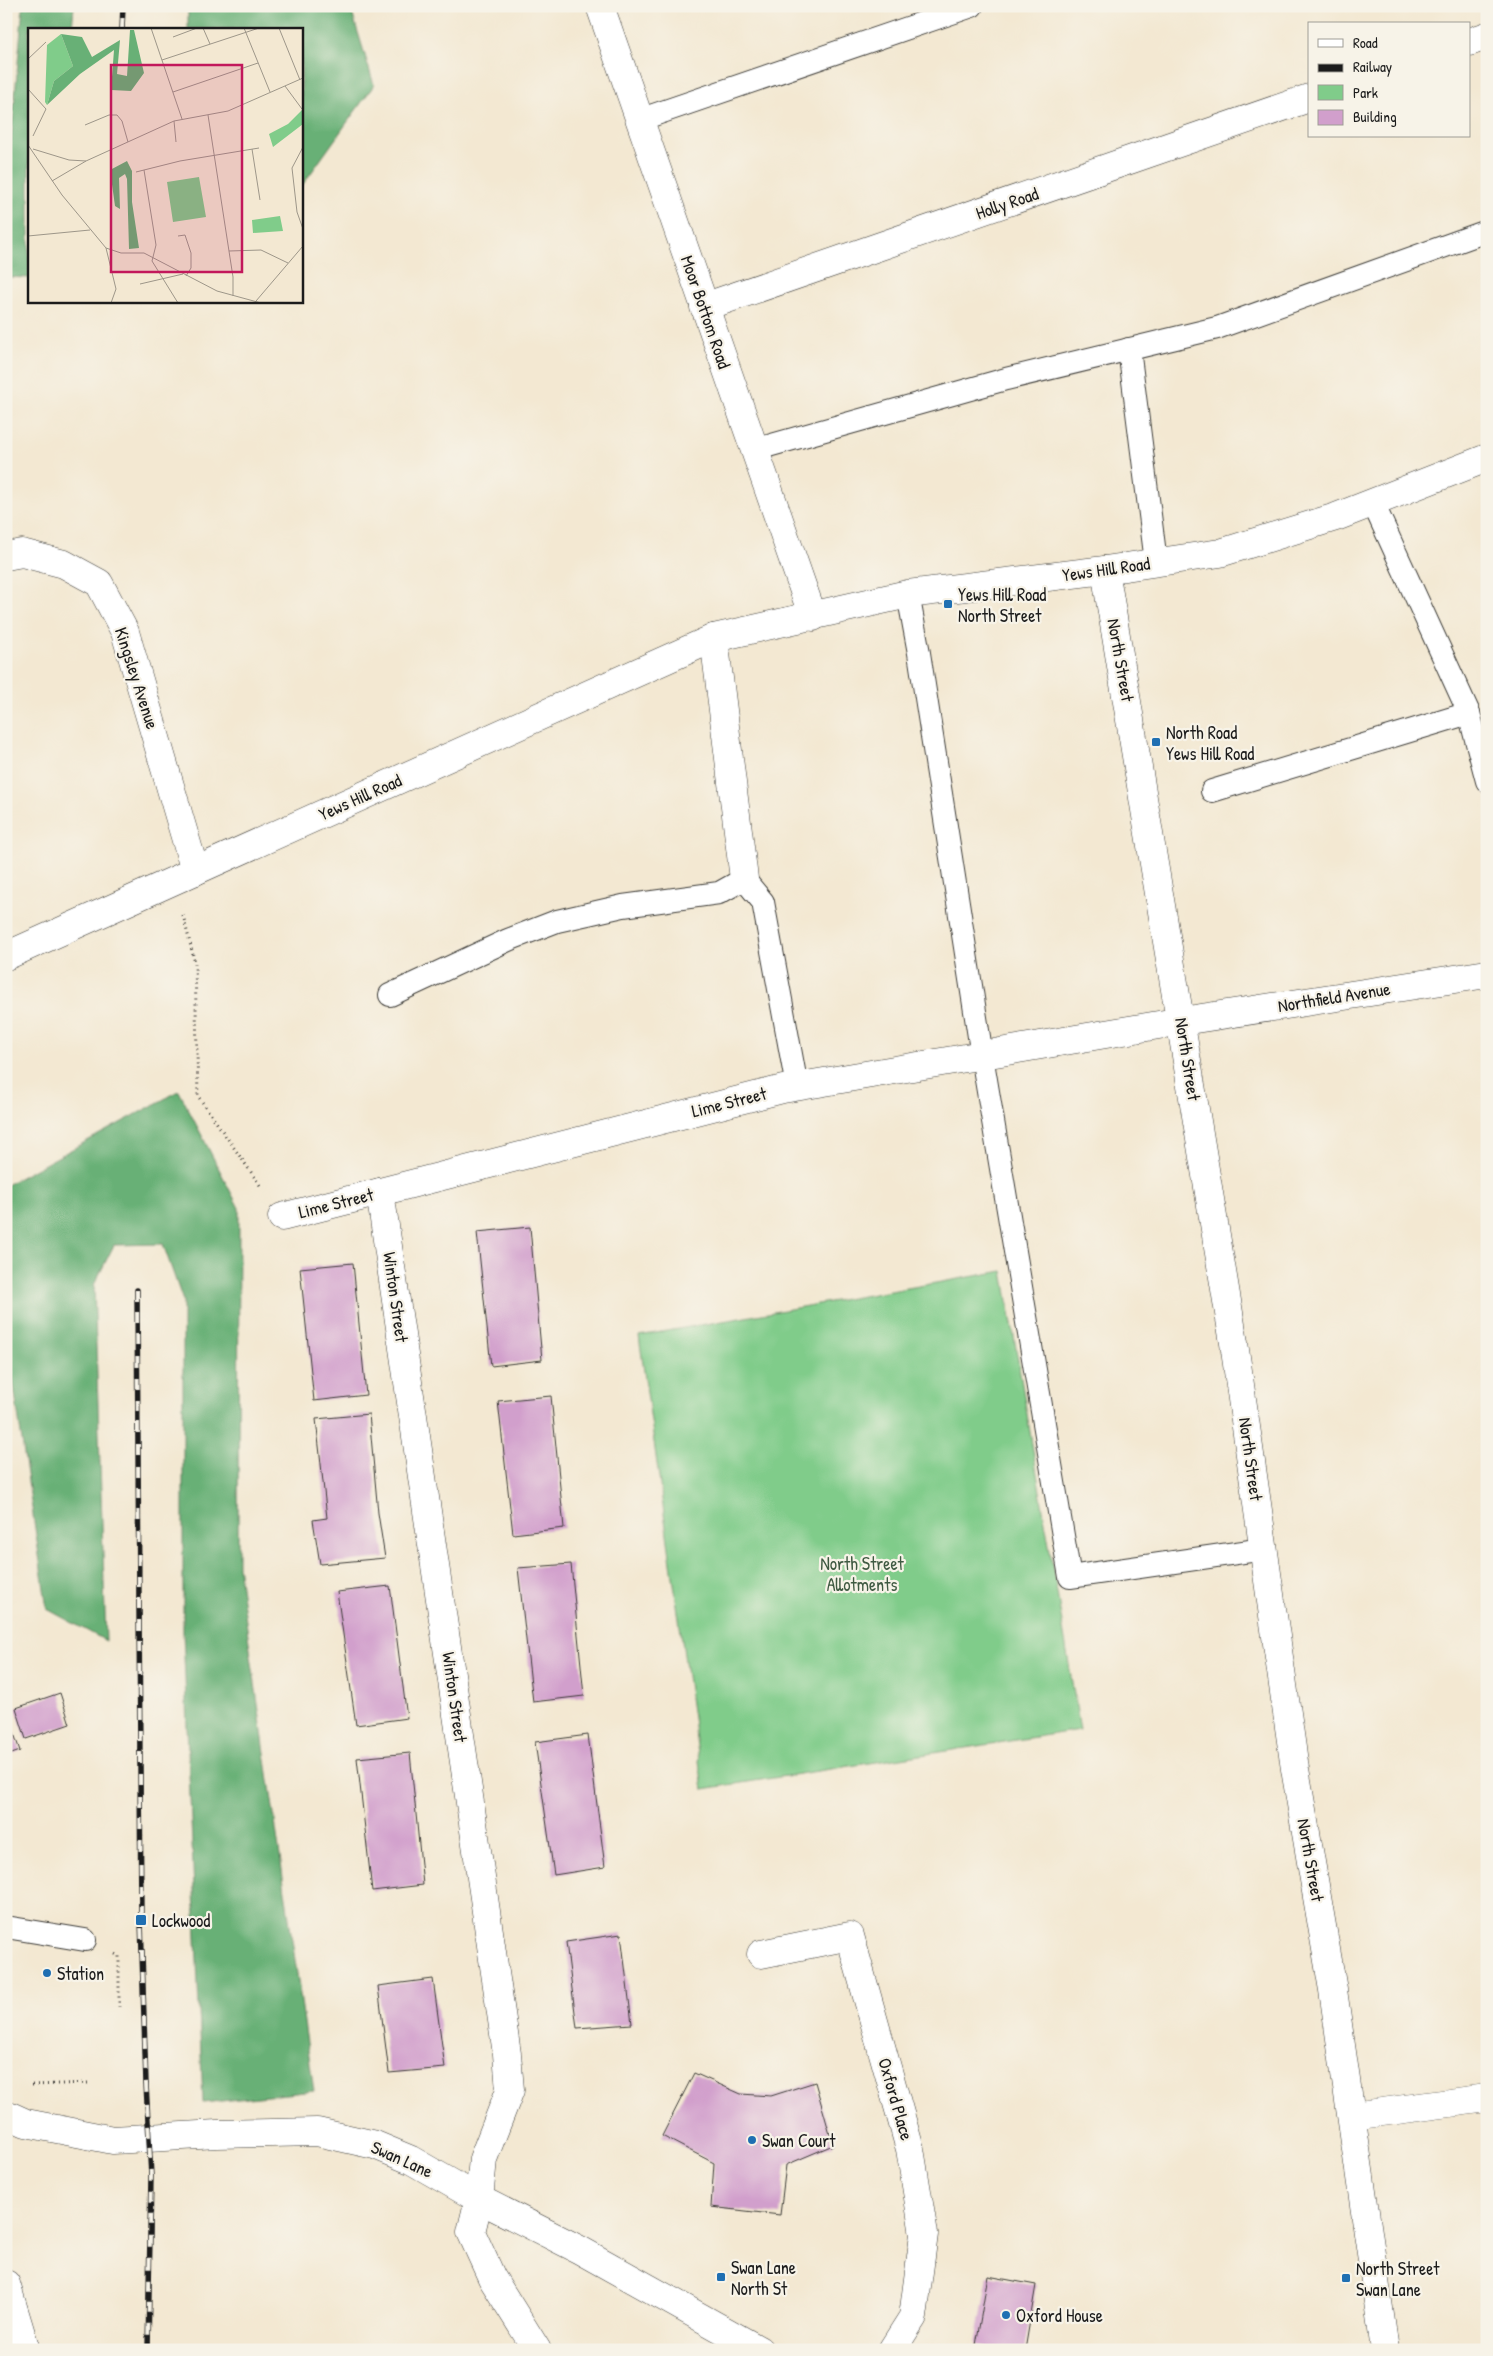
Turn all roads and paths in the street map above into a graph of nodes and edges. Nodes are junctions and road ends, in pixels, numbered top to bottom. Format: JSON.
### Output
{"nodes":[{"id":1,"x":600,"y":6,"type":"edge"},
{"id":2,"x":972,"y":6,"type":"edge"},
{"id":3,"x":1487,"y":36,"type":"edge"},
{"id":4,"x":1470,"y":42,"type":"edge"},
{"id":5,"x":1308,"y":98,"type":"edge"},
{"id":6,"x":639,"y":120,"type":"junction"},
{"id":7,"x":1487,"y":231,"type":"edge"},
{"id":8,"x":704,"y":307,"type":"junction"},
{"id":9,"x":1130,"y":349,"type":"junction"},
{"id":10,"x":754,"y":450,"type":"junction"},
{"id":11,"x":1487,"y":458,"type":"edge"},
{"id":12,"x":1373,"y":503,"type":"junction"},
{"id":13,"x":6,"y":556,"type":"edge"},
{"id":14,"x":1156,"y":562,"type":"junction"},
{"id":15,"x":1105,"y":570,"type":"junction"},
{"id":16,"x":908,"y":594,"type":"junction"},
{"id":17,"x":813,"y":617,"type":"junction"},
{"id":18,"x":714,"y":638,"type":"junction"},
{"id":19,"x":1469,"y":713,"type":"junction"},
{"id":20,"x":1487,"y":781,"type":"edge"},
{"id":21,"x":1212,"y":791,"type":"dead end"},
{"id":22,"x":184,"y":876,"type":"junction"},
{"id":23,"x":744,"y":880,"type":"junction"},
{"id":24,"x":6,"y":956,"type":"edge"},
{"id":25,"x":1487,"y":974,"type":"edge"},
{"id":26,"x":390,"y":995,"type":"dead end"},
{"id":27,"x":1182,"y":1021,"type":"junction"},
{"id":28,"x":982,"y":1056,"type":"junction"},
{"id":29,"x":797,"y":1087,"type":"junction"},
{"id":30,"x":380,"y":1192,"type":"junction"},
{"id":31,"x":282,"y":1217,"type":"joint"},
{"id":32,"x":1264,"y":1549,"type":"junction"},
{"id":33,"x":6,"y":1927,"type":"edge"},
{"id":34,"x":85,"y":1940,"type":"joint"},
{"id":35,"x":761,"y":1954,"type":"dead end"},
{"id":36,"x":119,"y":2007,"type":"dead end"},
{"id":37,"x":89,"y":2083,"type":"dead end"},
{"id":38,"x":25,"y":2085,"type":"dead end"},
{"id":39,"x":1487,"y":2098,"type":"edge"},
{"id":40,"x":6,"y":2114,"type":"edge"},
{"id":41,"x":1352,"y":2116,"type":"junction"},
{"id":42,"x":480,"y":2199,"type":"junction"},
{"id":43,"x":6,"y":2284,"type":"edge"},
{"id":44,"x":26,"y":2350,"type":"edge"},
{"id":45,"x":537,"y":2350,"type":"edge"},
{"id":46,"x":759,"y":2350,"type":"edge"},
{"id":47,"x":892,"y":2350,"type":"edge"},
{"id":48,"x":1385,"y":2350,"type":"edge"}],
"edges":[{"from":1,"to":6,"type":"street","name":"Moor Bottom Road"},
{"from":2,"to":6,"type":"lane"},
{"from":3,"to":4,"type":"street"},
{"from":5,"to":8,"type":"street","name":"Holly Road"},
{"from":6,"to":8,"type":"street","name":"Moor Bottom Road"},
{"from":7,"to":9,"type":"lane"},
{"from":8,"to":10,"type":"street","name":"Moor Bottom Road"},
{"from":9,"to":10,"type":"lane"},
{"from":9,"to":14,"type":"lane"},
{"from":10,"to":17,"type":"street","name":"Moor Bottom Road"},
{"from":11,"to":12,"type":"street","name":"Yews Hill Road"},
{"from":12,"to":14,"type":"street","name":"Yews Hill Road"},
{"from":12,"to":19,"type":"lane"},
{"from":13,"to":22,"type":"street","name":"Kingsley Avenue"},
{"from":14,"to":15,"type":"street","name":"Yews Hill Road"},
{"from":15,"to":16,"type":"street","name":"Yews Hill Road"},
{"from":15,"to":27,"type":"street","name":"North Street"},
{"from":16,"to":17,"type":"street","name":"Yews Hill Road"},
{"from":16,"to":28,"type":"lane"},
{"from":17,"to":18,"type":"street","name":"Yews Hill Road"},
{"from":18,"to":22,"type":"street","name":"Yews Hill Road"},
{"from":18,"to":23,"type":"street"},
{"from":19,"to":20,"type":"lane"},
{"from":19,"to":21,"type":"lane"},
{"from":22,"to":24,"type":"street","name":"Yews Hill Road"},
{"from":22,"to":31,"type":"path"},
{"from":23,"to":26,"type":"lane"},
{"from":23,"to":29,"type":"lane"},
{"from":25,"to":27,"type":"street","name":"Northfield Avenue"},
{"from":27,"to":28,"type":"street","name":"Lime Street"},
{"from":27,"to":32,"type":"street","name":"North Street"},
{"from":28,"to":29,"type":"street","name":"Lime Street"},
{"from":28,"to":32,"type":"lane"},
{"from":29,"to":30,"type":"street","name":"Lime Street"},
{"from":30,"to":31,"type":"street","name":"Lime Street"},
{"from":30,"to":42,"type":"street","name":"Winton Street"},
{"from":32,"to":41,"type":"street","name":"North Street"},
{"from":33,"to":34,"type":"lane"},
{"from":34,"to":36,"type":"path"},
{"from":35,"to":47,"type":"street","name":"Oxford Place"},
{"from":37,"to":38,"type":"path"},
{"from":39,"to":41,"type":"street"},
{"from":40,"to":42,"type":"street","name":"Swan Lane"},
{"from":41,"to":48,"type":"street","name":"North Street"},
{"from":42,"to":45,"type":"street","name":"Winton Street"},
{"from":42,"to":46,"type":"street","name":"Swan Lane"},
{"from":43,"to":44,"type":"street"}]}
